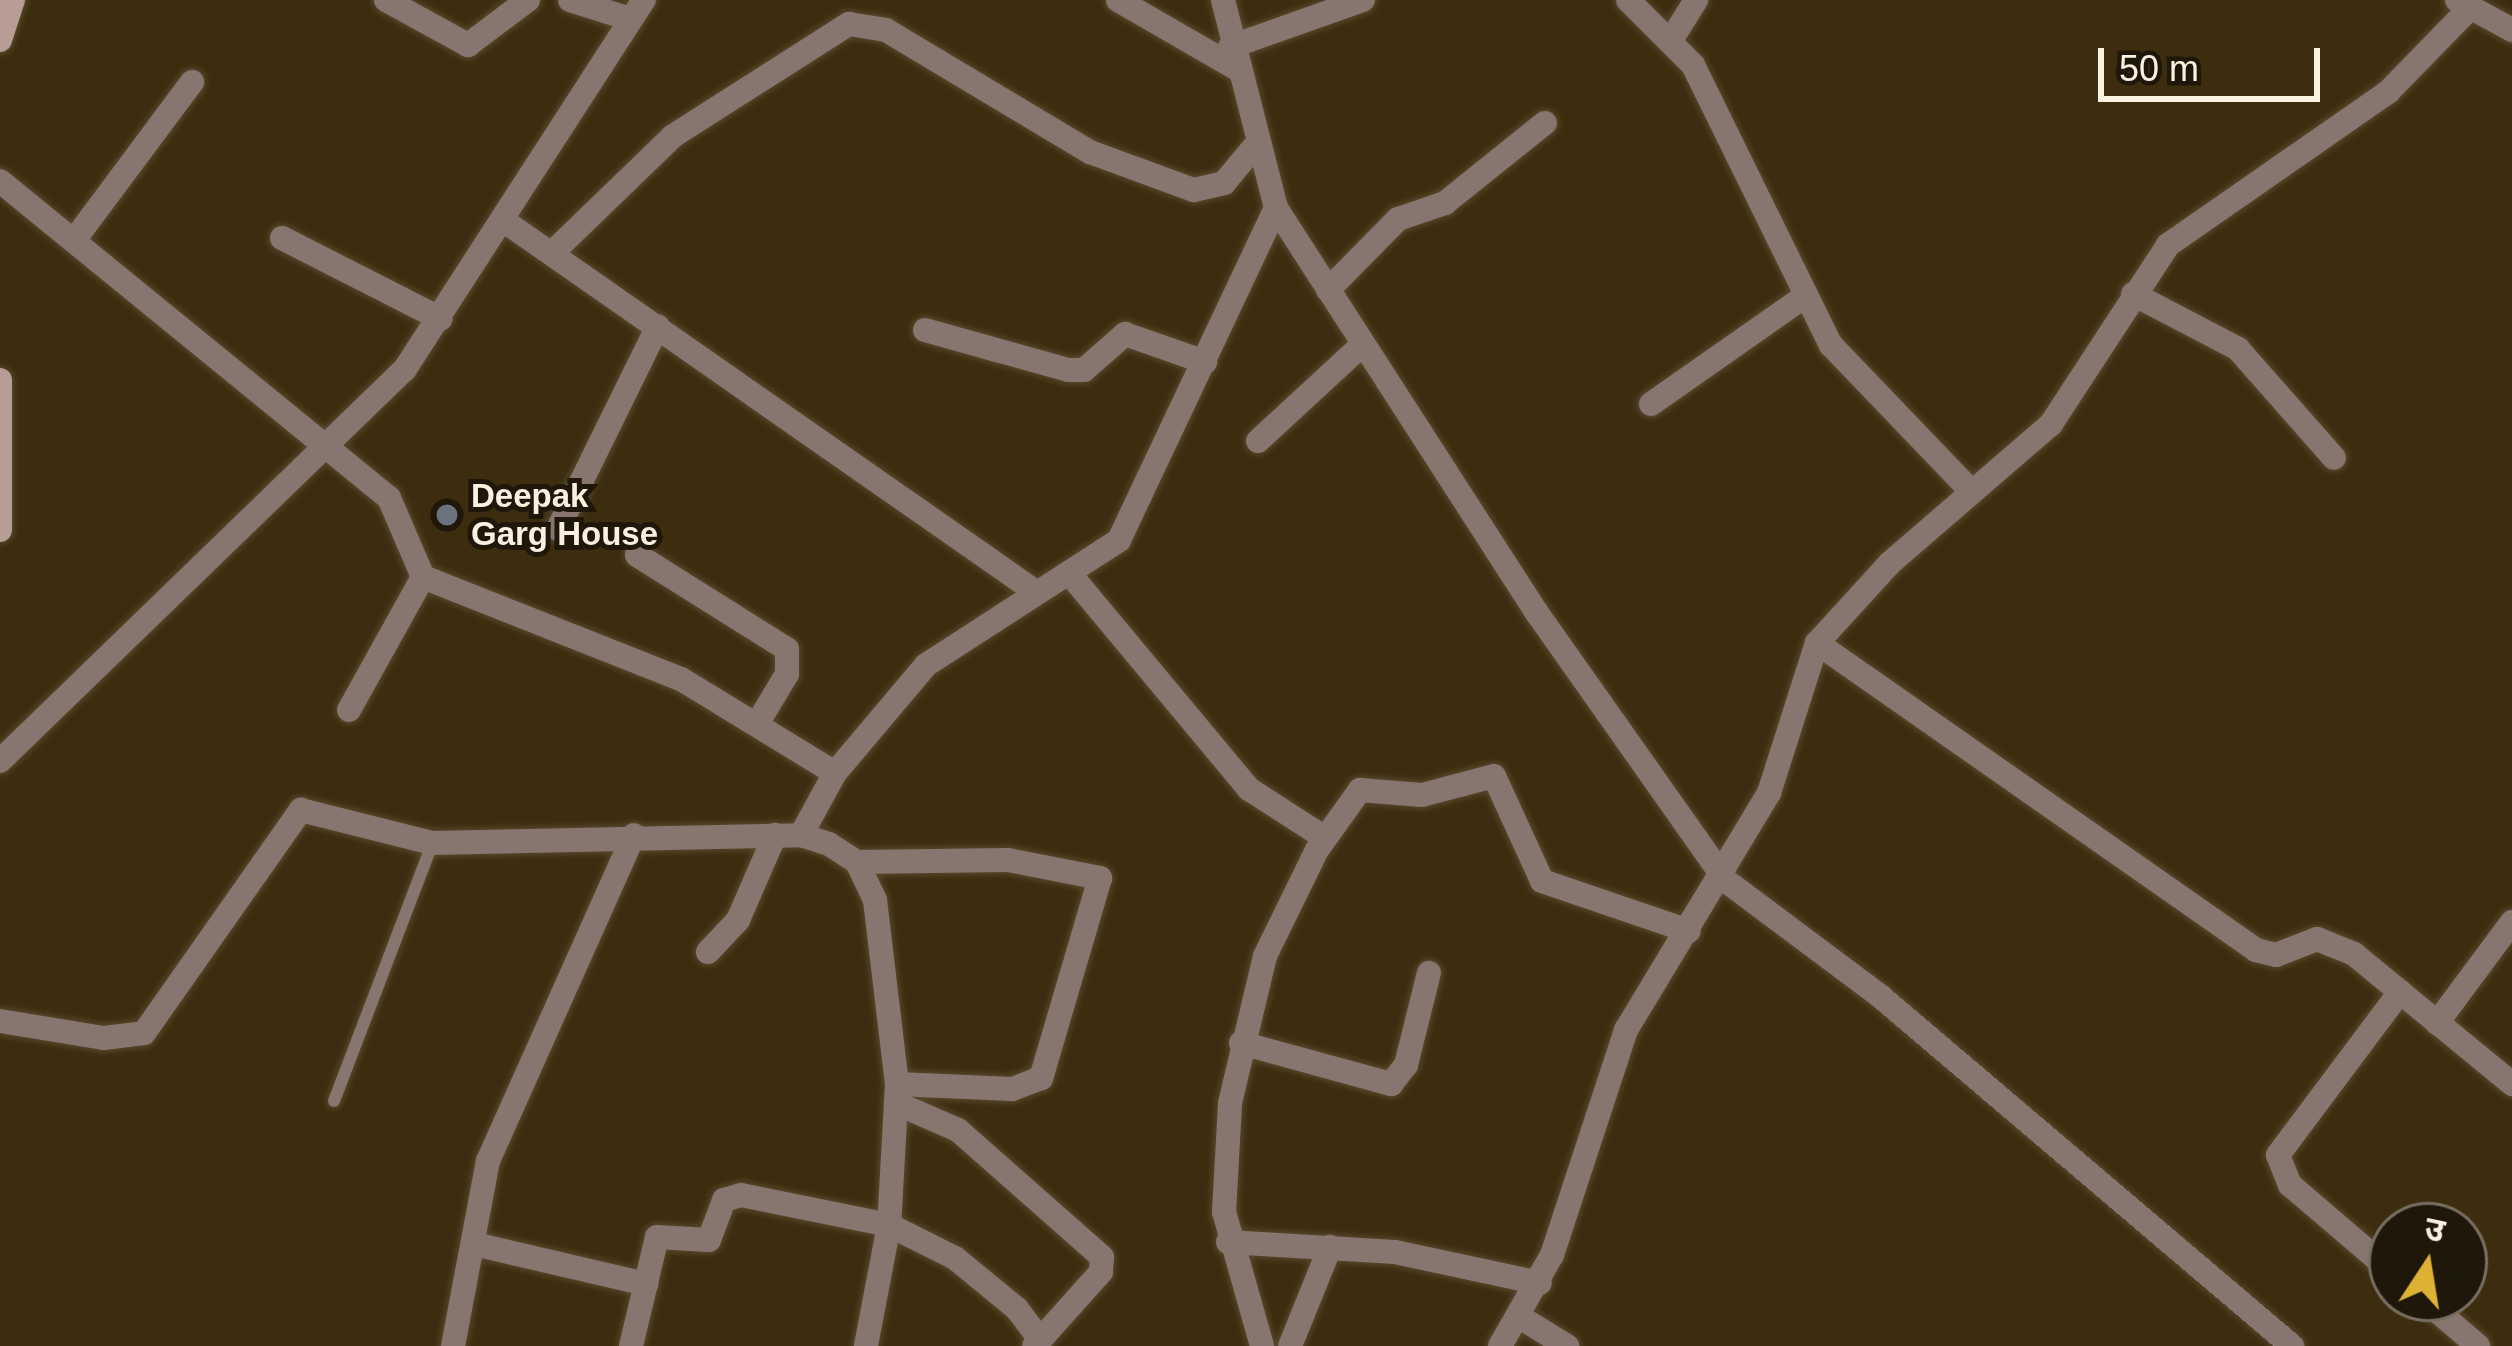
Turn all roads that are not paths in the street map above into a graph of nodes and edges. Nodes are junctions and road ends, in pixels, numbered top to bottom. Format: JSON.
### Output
{"nodes":[{"id":1,"x":13,"y":0,"type":"edge"},
{"id":2,"x":386,"y":0,"type":"edge"},
{"id":3,"x":528,"y":0,"type":"edge"},
{"id":4,"x":570,"y":0,"type":"edge"},
{"id":5,"x":1118,"y":0,"type":"edge"},
{"id":6,"x":1223,"y":0,"type":"edge"},
{"id":7,"x":1363,"y":0,"type":"edge"},
{"id":8,"x":1628,"y":0,"type":"edge"},
{"id":9,"x":1696,"y":0,"type":"edge"},
{"id":10,"x":2463,"y":4,"type":"edge"},
{"id":11,"x":637,"y":10,"type":"edge"},
{"id":12,"x":2512,"y":30,"type":"edge"},
{"id":13,"x":1673,"y":37,"type":"junction"},
{"id":14,"x":0,"y":40,"type":"edge"},
{"id":15,"x":1232,"y":57,"type":"junction"},
{"id":16,"x":192,"y":82,"type":"dead end"},
{"id":17,"x":1545,"y":123,"type":"dead end"},
{"id":18,"x":1254,"y":147,"type":"junction"},
{"id":19,"x":0,"y":181,"type":"edge"},
{"id":20,"x":1276,"y":208,"type":"junction"},
{"id":21,"x":507,"y":223,"type":"junction"},
{"id":22,"x":282,"y":238,"type":"dead end"},
{"id":23,"x":75,"y":239,"type":"junction"},
{"id":24,"x":552,"y":253,"type":"junction"},
{"id":25,"x":1328,"y":290,"type":"junction"},
{"id":26,"x":2134,"y":294,"type":"junction"},
{"id":27,"x":1805,"y":296,"type":"junction"},
{"id":28,"x":441,"y":319,"type":"junction"},
{"id":29,"x":658,"y":326,"type":"junction"},
{"id":30,"x":925,"y":331,"type":"dead end"},
{"id":31,"x":1363,"y":344,"type":"junction"},
{"id":32,"x":1204,"y":362,"type":"junction"},
{"id":33,"x":0,"y":380,"type":"edge"},
{"id":34,"x":1651,"y":404,"type":"dead end"},
{"id":35,"x":1258,"y":441,"type":"dead end"},
{"id":36,"x":326,"y":443,"type":"junction"},
{"id":37,"x":2334,"y":458,"type":"dead end"},
{"id":38,"x":1970,"y":490,"type":"junction"},
{"id":39,"x":558,"y":529,"type":"dead end"},
{"id":40,"x":0,"y":530,"type":"edge"},
{"id":41,"x":637,"y":555,"type":"dead end"},
{"id":42,"x":1069,"y":573,"type":"junction"},
{"id":43,"x":423,"y":577,"type":"junction"},
{"id":44,"x":1033,"y":590,"type":"junction"},
{"id":45,"x":1817,"y":643,"type":"junction"},
{"id":46,"x":349,"y":710,"type":"dead end"},
{"id":47,"x":760,"y":719,"type":"junction"},
{"id":48,"x":0,"y":761,"type":"edge"},
{"id":49,"x":835,"y":773,"type":"junction"},
{"id":50,"x":775,"y":835,"type":"junction"},
{"id":51,"x":802,"y":835,"type":"junction"},
{"id":52,"x":634,"y":836,"type":"junction"},
{"id":53,"x":1325,"y":838,"type":"junction"},
{"id":54,"x":432,"y":843,"type":"junction"},
{"id":55,"x":857,"y":862,"type":"junction"},
{"id":56,"x":1725,"y":880,"type":"junction"},
{"id":57,"x":2512,"y":922,"type":"edge"},
{"id":58,"x":1689,"y":931,"type":"junction"},
{"id":59,"x":708,"y":952,"type":"dead end"},
{"id":60,"x":1429,"y":973,"type":"dead end"},
{"id":61,"x":2400,"y":992,"type":"junction"},
{"id":62,"x":0,"y":1021,"type":"edge"},
{"id":63,"x":2438,"y":1023,"type":"junction"},
{"id":64,"x":1241,"y":1043,"type":"junction"},
{"id":65,"x":2512,"y":1084,"type":"edge"},
{"id":66,"x":897,"y":1094,"type":"junction"},
{"id":67,"x":334,"y":1101,"type":"dead end"},
{"id":68,"x":889,"y":1225,"type":"junction"},
{"id":69,"x":1228,"y":1242,"type":"junction"},
{"id":70,"x":474,"y":1244,"type":"junction"},
{"id":71,"x":1330,"y":1247,"type":"junction"},
{"id":72,"x":2368,"y":1252,"type":"edge"},
{"id":73,"x":1540,"y":1283,"type":"junction"},
{"id":74,"x":646,"y":1284,"type":"junction"},
{"id":75,"x":1522,"y":1319,"type":"junction"},
{"id":76,"x":2450,"y":1322,"type":"edge"},
{"id":77,"x":1037,"y":1343,"type":"edge"},
{"id":78,"x":452,"y":1346,"type":"edge"},
{"id":79,"x":631,"y":1346,"type":"edge"},
{"id":80,"x":866,"y":1346,"type":"edge"},
{"id":81,"x":1262,"y":1346,"type":"edge"},
{"id":82,"x":1290,"y":1346,"type":"edge"},
{"id":83,"x":1500,"y":1346,"type":"edge"},
{"id":84,"x":1567,"y":1346,"type":"edge"},
{"id":85,"x":2291,"y":1346,"type":"edge"},
{"id":86,"x":2478,"y":1346,"type":"edge"}],
"edges":[{"from":1,"to":14,"type":"main road"},
{"from":2,"to":3,"type":"street"},
{"from":4,"to":11,"type":"street"},
{"from":5,"to":15,"type":"street"},
{"from":6,"to":15,"type":"street"},
{"from":7,"to":15,"type":"street"},
{"from":8,"to":13,"type":"street"},
{"from":9,"to":13,"type":"street"},
{"from":10,"to":12,"type":"street"},
{"from":10,"to":26,"type":"street"},
{"from":11,"to":21,"type":"street"},
{"from":13,"to":27,"type":"street"},
{"from":15,"to":18,"type":"street"},
{"from":16,"to":23,"type":"street"},
{"from":17,"to":25,"type":"street"},
{"from":18,"to":20,"type":"street"},
{"from":18,"to":24,"type":"street"},
{"from":19,"to":23,"type":"street"},
{"from":20,"to":25,"type":"street"},
{"from":20,"to":32,"type":"street"},
{"from":21,"to":24,"type":"street"},
{"from":21,"to":28,"type":"street"},
{"from":22,"to":28,"type":"street"},
{"from":23,"to":36,"type":"street"},
{"from":24,"to":29,"type":"street"},
{"from":25,"to":31,"type":"street"},
{"from":26,"to":37,"type":"street"},
{"from":26,"to":38,"type":"street"},
{"from":27,"to":34,"type":"street"},
{"from":27,"to":38,"type":"street"},
{"from":28,"to":36,"type":"street"},
{"from":29,"to":39,"type":"street"},
{"from":29,"to":44,"type":"street"},
{"from":30,"to":32,"type":"street"},
{"from":31,"to":35,"type":"street"},
{"from":31,"to":56,"type":"street"},
{"from":32,"to":42,"type":"street"},
{"from":33,"to":40,"type":"main road"},
{"from":36,"to":43,"type":"street"},
{"from":36,"to":48,"type":"street"},
{"from":38,"to":45,"type":"street"},
{"from":41,"to":47,"type":"street"},
{"from":42,"to":44,"type":"street"},
{"from":42,"to":53,"type":"street"},
{"from":43,"to":46,"type":"street"},
{"from":43,"to":47,"type":"street"},
{"from":44,"to":49,"type":"street"},
{"from":45,"to":56,"type":"street"},
{"from":45,"to":61,"type":"street"},
{"from":47,"to":49,"type":"street"},
{"from":49,"to":51,"type":"street"},
{"from":50,"to":51,"type":"street"},
{"from":50,"to":52,"type":"street"},
{"from":50,"to":59,"type":"street"},
{"from":51,"to":55,"type":"street"},
{"from":52,"to":54,"type":"street"},
{"from":52,"to":70,"type":"street"},
{"from":53,"to":58,"type":"street"},
{"from":53,"to":64,"type":"street"},
{"from":54,"to":62,"type":"street"},
{"from":54,"to":67,"type":"lane"},
{"from":55,"to":66,"type":"street"},
{"from":55,"to":66,"type":"street"},
{"from":56,"to":58,"type":"street"},
{"from":56,"to":85,"type":"street"},
{"from":57,"to":63,"type":"street"},
{"from":58,"to":73,"type":"street"},
{"from":60,"to":64,"type":"street"},
{"from":61,"to":63,"type":"street"},
{"from":61,"to":72,"type":"street"},
{"from":63,"to":65,"type":"street"},
{"from":64,"to":69,"type":"street"},
{"from":66,"to":68,"type":"street"},
{"from":66,"to":77,"type":"street"},
{"from":68,"to":74,"type":"street"},
{"from":68,"to":77,"type":"street"},
{"from":68,"to":80,"type":"street"},
{"from":69,"to":71,"type":"street"},
{"from":69,"to":81,"type":"street"},
{"from":70,"to":74,"type":"street"},
{"from":70,"to":78,"type":"street"},
{"from":71,"to":73,"type":"street"},
{"from":71,"to":82,"type":"street"},
{"from":73,"to":75,"type":"street"},
{"from":74,"to":79,"type":"street"},
{"from":75,"to":83,"type":"street"},
{"from":75,"to":84,"type":"street"},
{"from":76,"to":86,"type":"street"}]}
